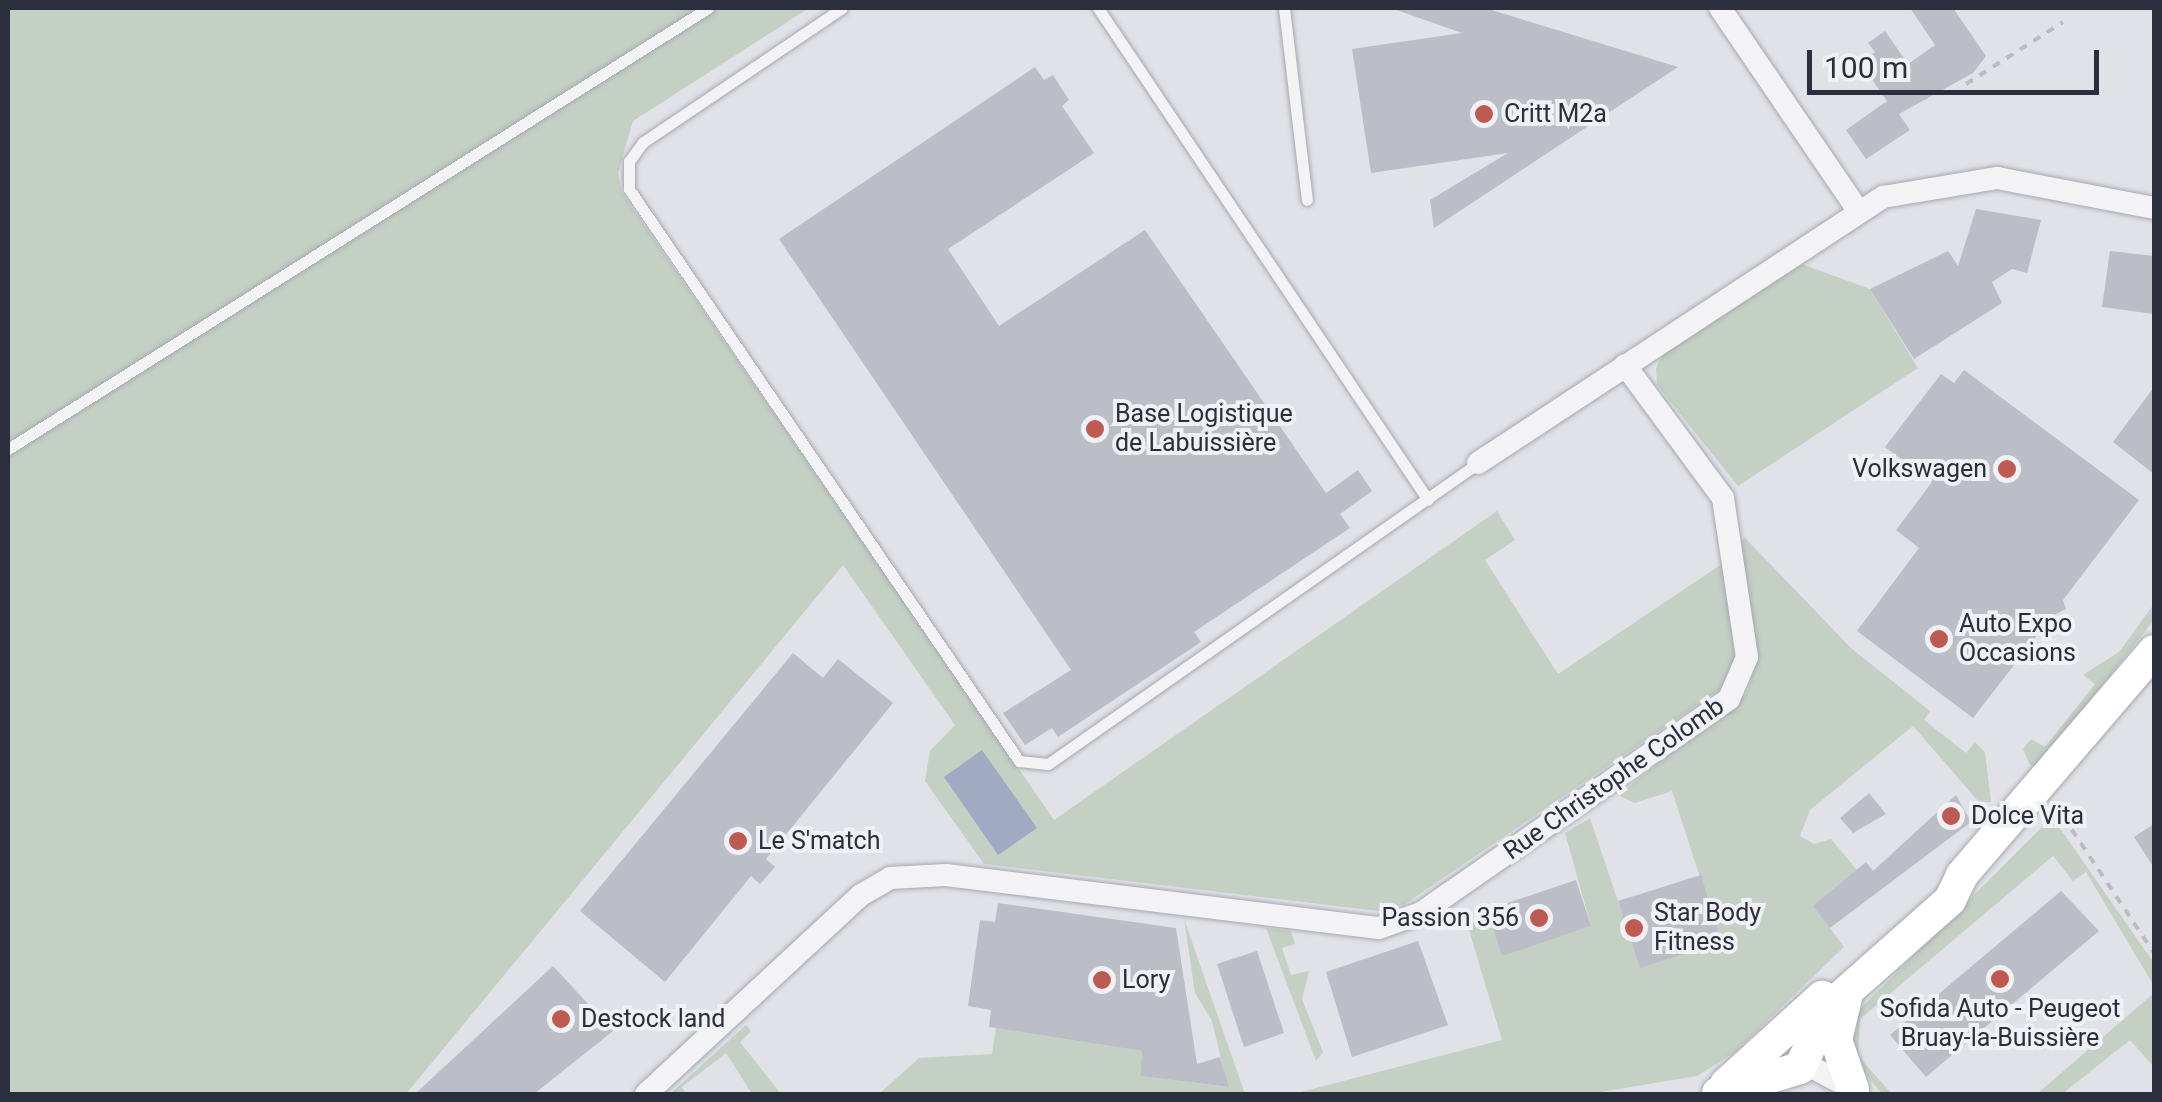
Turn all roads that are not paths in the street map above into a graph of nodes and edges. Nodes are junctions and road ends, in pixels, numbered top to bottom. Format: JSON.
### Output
{"nodes":[{"id":1,"x":708,"y":8,"type":"edge"},
{"id":2,"x":842,"y":8,"type":"edge"},
{"id":3,"x":1098,"y":8,"type":"edge"},
{"id":4,"x":1284,"y":8,"type":"edge"},
{"id":5,"x":1720,"y":8,"type":"edge"},
{"id":6,"x":1307,"y":200,"type":"dead end"},
{"id":7,"x":2154,"y":208,"type":"edge"},
{"id":8,"x":1857,"y":209,"type":"junction"},
{"id":9,"x":1625,"y":365,"type":"junction"},
{"id":10,"x":8,"y":449,"type":"edge"},
{"id":11,"x":1478,"y":463,"type":"joint"},
{"id":12,"x":1428,"y":500,"type":"junction"},
{"id":13,"x":2154,"y":651,"type":"edge"},
{"id":14,"x":1958,"y":882,"type":"junction"},
{"id":15,"x":1847,"y":990,"type":"junction"},
{"id":16,"x":1789,"y":1054,"type":"junction"},
{"id":17,"x":1856,"y":1092,"type":"edge"},
{"id":18,"x":646,"y":1094,"type":"edge"},
{"id":19,"x":1717,"y":1094,"type":"edge"}],
"edges":[{"from":1,"to":10,"type":"lane"},
{"from":2,"to":12,"type":"lane"},
{"from":3,"to":12,"type":"lane"},
{"from":4,"to":6,"type":"lane"},
{"from":5,"to":8,"type":"street"},
{"from":7,"to":8,"type":"street"},
{"from":8,"to":9,"type":"street"},
{"from":9,"to":11,"type":"street"},
{"from":9,"to":18,"type":"street","name":"Rue Christophe Colomb"},
{"from":11,"to":12,"type":"lane"},
{"from":13,"to":14,"type":"main road"},
{"from":14,"to":15,"type":"main road"},
{"from":14,"to":16,"type":"main road"},
{"from":15,"to":16,"type":"main road"},
{"from":15,"to":17,"type":"main road"},
{"from":16,"to":17,"type":"street"},
{"from":16,"to":19,"type":"main road"}]}
